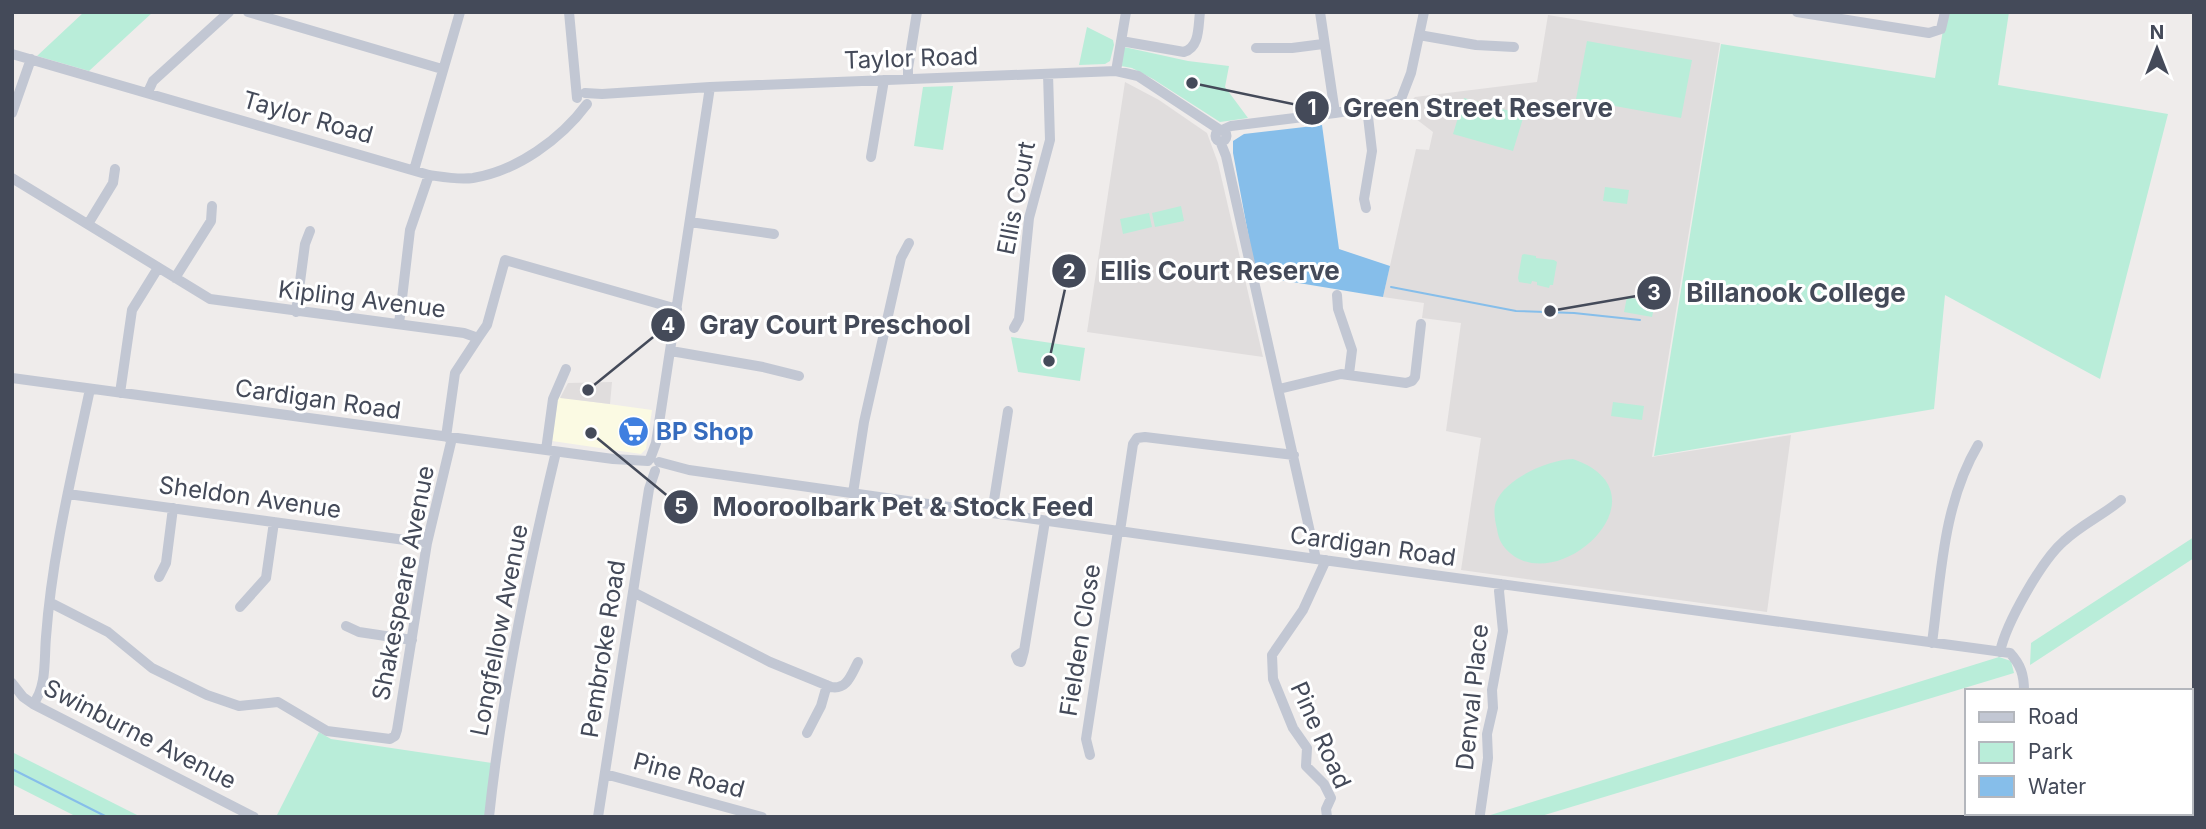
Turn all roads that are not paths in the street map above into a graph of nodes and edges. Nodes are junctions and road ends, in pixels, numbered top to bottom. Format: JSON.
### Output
{"nodes":[{"id":1,"x":229,"y":12,"type":"edge"},
{"id":2,"x":248,"y":12,"type":"edge"},
{"id":3,"x":460,"y":12,"type":"edge"},
{"id":4,"x":569,"y":12,"type":"edge"},
{"id":5,"x":917,"y":12,"type":"edge"},
{"id":6,"x":1126,"y":12,"type":"edge"},
{"id":7,"x":1200,"y":12,"type":"edge"},
{"id":8,"x":1320,"y":12,"type":"edge"},
{"id":9,"x":1424,"y":12,"type":"edge"},
{"id":10,"x":1797,"y":12,"type":"edge"},
{"id":11,"x":1945,"y":12,"type":"edge"},
{"id":12,"x":1419,"y":35,"type":"junction"},
{"id":13,"x":1121,"y":41,"type":"junction"},
{"id":14,"x":1323,"y":44,"type":"junction"},
{"id":15,"x":1514,"y":47,"type":"dead end"},
{"id":16,"x":1256,"y":48,"type":"dead end"},
{"id":17,"x":12,"y":54,"type":"edge"},
{"id":18,"x":31,"y":59,"type":"junction"},
{"id":19,"x":442,"y":69,"type":"junction"},
{"id":20,"x":1116,"y":71,"type":"junction"},
{"id":21,"x":1048,"y":74,"type":"junction"},
{"id":22,"x":908,"y":79,"type":"junction"},
{"id":23,"x":884,"y":80,"type":"junction"},
{"id":24,"x":710,"y":87,"type":"junction"},
{"id":25,"x":148,"y":92,"type":"junction"},
{"id":26,"x":582,"y":96,"type":"junction"},
{"id":27,"x":1367,"y":108,"type":"junction"},
{"id":28,"x":12,"y":113,"type":"edge"},
{"id":29,"x":1335,"y":113,"type":"junction"},
{"id":30,"x":1222,"y":135,"type":"junction"},
{"id":31,"x":872,"y":157,"type":"dead end"},
{"id":32,"x":115,"y":169,"type":"dead end"},
{"id":33,"x":414,"y":170,"type":"junction"},
{"id":34,"x":429,"y":175,"type":"junction"},
{"id":35,"x":12,"y":178,"type":"edge"},
{"id":36,"x":212,"y":206,"type":"dead end"},
{"id":37,"x":1366,"y":208,"type":"dead end"},
{"id":38,"x":690,"y":222,"type":"junction"},
{"id":39,"x":88,"y":224,"type":"junction"},
{"id":40,"x":310,"y":231,"type":"dead end"},
{"id":41,"x":774,"y":234,"type":"dead end"},
{"id":42,"x":909,"y":243,"type":"dead end"},
{"id":43,"x":158,"y":268,"type":"junction"},
{"id":44,"x":175,"y":278,"type":"junction"},
{"id":45,"x":1337,"y":295,"type":"dead end"},
{"id":46,"x":677,"y":309,"type":"junction"},
{"id":47,"x":296,"y":312,"type":"junction"},
{"id":48,"x":399,"y":324,"type":"junction"},
{"id":49,"x":1421,"y":324,"type":"dead end"},
{"id":50,"x":1014,"y":328,"type":"dead end"},
{"id":51,"x":478,"y":338,"type":"junction"},
{"id":52,"x":671,"y":351,"type":"junction"},
{"id":53,"x":566,"y":369,"type":"dead end"},
{"id":54,"x":1349,"y":374,"type":"junction"},
{"id":55,"x":799,"y":376,"type":"dead end"},
{"id":56,"x":12,"y":378,"type":"edge"},
{"id":57,"x":1279,"y":388,"type":"junction"},
{"id":58,"x":90,"y":389,"type":"junction"},
{"id":59,"x":120,"y":393,"type":"junction"},
{"id":60,"x":1008,"y":411,"type":"dead end"},
{"id":61,"x":449,"y":437,"type":"junction"},
{"id":62,"x":1978,"y":445,"type":"dead end"},
{"id":63,"x":551,"y":451,"type":"junction"},
{"id":64,"x":1294,"y":455,"type":"junction"},
{"id":65,"x":653,"y":465,"type":"junction"},
{"id":66,"x":68,"y":494,"type":"junction"},
{"id":67,"x":853,"y":494,"type":"junction"},
{"id":68,"x":2121,"y":499,"type":"dead end"},
{"id":69,"x":173,"y":508,"type":"junction"},
{"id":70,"x":992,"y":513,"type":"junction"},
{"id":71,"x":1045,"y":521,"type":"junction"},
{"id":72,"x":274,"y":522,"type":"junction"},
{"id":73,"x":1119,"y":531,"type":"junction"},
{"id":74,"x":427,"y":542,"type":"junction"},
{"id":75,"x":1321,"y":560,"type":"junction"},
{"id":76,"x":159,"y":577,"type":"dead end"},
{"id":77,"x":1501,"y":584,"type":"junction"},
{"id":78,"x":633,"y":592,"type":"junction"},
{"id":79,"x":51,"y":603,"type":"junction"},
{"id":80,"x":240,"y":607,"type":"dead end"},
{"id":81,"x":346,"y":626,"type":"dead end"},
{"id":82,"x":412,"y":640,"type":"junction"},
{"id":83,"x":1932,"y":643,"type":"junction"},
{"id":84,"x":1024,"y":652,"type":"dead end"},
{"id":85,"x":2000,"y":652,"type":"junction"},
{"id":86,"x":858,"y":662,"type":"dead end"},
{"id":87,"x":12,"y":683,"type":"edge"},
{"id":88,"x":827,"y":685,"type":"junction"},
{"id":89,"x":2024,"y":689,"type":"edge"},
{"id":90,"x":33,"y":704,"type":"junction"},
{"id":91,"x":807,"y":733,"type":"dead end"},
{"id":92,"x":1090,"y":755,"type":"dead end"},
{"id":93,"x":605,"y":774,"type":"junction"},
{"id":94,"x":1480,"y":814,"type":"dead end"},
{"id":95,"x":254,"y":817,"type":"edge"},
{"id":96,"x":489,"y":817,"type":"edge"},
{"id":97,"x":598,"y":817,"type":"edge"},
{"id":98,"x":762,"y":817,"type":"edge"},
{"id":99,"x":1327,"y":817,"type":"edge"}],
"edges":[{"from":1,"to":25,"type":"street"},
{"from":2,"to":19,"type":"street"},
{"from":3,"to":19,"type":"street"},
{"from":4,"to":26,"type":"street"},
{"from":5,"to":22,"type":"street"},
{"from":6,"to":13,"type":"street"},
{"from":7,"to":13,"type":"street"},
{"from":8,"to":14,"type":"street"},
{"from":9,"to":12,"type":"street"},
{"from":10,"to":11,"type":"street"},
{"from":12,"to":15,"type":"street"},
{"from":12,"to":27,"type":"street"},
{"from":13,"to":20,"type":"street"},
{"from":14,"to":16,"type":"street"},
{"from":14,"to":29,"type":"street"},
{"from":17,"to":18,"type":"street","name":"Taylor Road"},
{"from":18,"to":25,"type":"street","name":"Taylor Road"},
{"from":18,"to":28,"type":"street"},
{"from":19,"to":33,"type":"street"},
{"from":20,"to":21,"type":"street","name":"Taylor Road"},
{"from":20,"to":30,"type":"street","name":"Taylor Road"},
{"from":21,"to":22,"type":"street","name":"Taylor Road"},
{"from":21,"to":50,"type":"street","name":"Ellis Court"},
{"from":22,"to":23,"type":"street","name":"Taylor Road"},
{"from":23,"to":24,"type":"street","name":"Taylor Road"},
{"from":23,"to":31,"type":"street"},
{"from":24,"to":26,"type":"street","name":"Taylor Road"},
{"from":24,"to":38,"type":"street","name":"Pembroke Road"},
{"from":25,"to":33,"type":"street","name":"Taylor Road"},
{"from":26,"to":34,"type":"street","name":"Taylor Road"},
{"from":27,"to":29,"type":"street"},
{"from":27,"to":37,"type":"street"},
{"from":29,"to":30,"type":"street"},
{"from":30,"to":57,"type":"street"},
{"from":32,"to":39,"type":"street"},
{"from":33,"to":34,"type":"street","name":"Taylor Road"},
{"from":34,"to":48,"type":"street"},
{"from":35,"to":39,"type":"street","name":"Kipling Avenue"},
{"from":36,"to":44,"type":"street"},
{"from":38,"to":41,"type":"street"},
{"from":38,"to":46,"type":"street","name":"Pembroke Road"},
{"from":39,"to":43,"type":"street","name":"Kipling Avenue"},
{"from":40,"to":47,"type":"street"},
{"from":42,"to":67,"type":"street"},
{"from":43,"to":44,"type":"street","name":"Kipling Avenue"},
{"from":43,"to":59,"type":"street"},
{"from":44,"to":47,"type":"street","name":"Kipling Avenue"},
{"from":45,"to":54,"type":"street"},
{"from":46,"to":51,"type":"street"},
{"from":46,"to":52,"type":"street","name":"Pembroke Road"},
{"from":47,"to":48,"type":"street","name":"Kipling Avenue"},
{"from":48,"to":51,"type":"street","name":"Kipling Avenue"},
{"from":49,"to":54,"type":"street"},
{"from":51,"to":61,"type":"street","name":"Shakespeare Avenue"},
{"from":52,"to":55,"type":"street"},
{"from":52,"to":65,"type":"street","name":"Pembroke Road"},
{"from":53,"to":63,"type":"street","name":"Longfellow Avenue"},
{"from":54,"to":57,"type":"street"},
{"from":56,"to":58,"type":"street","name":"Cardigan Road"},
{"from":57,"to":64,"type":"street"},
{"from":58,"to":59,"type":"street","name":"Cardigan Road"},
{"from":58,"to":66,"type":"street"},
{"from":59,"to":61,"type":"street","name":"Cardigan Road"},
{"from":60,"to":70,"type":"street"},
{"from":61,"to":63,"type":"street","name":"Cardigan Road"},
{"from":61,"to":74,"type":"street","name":"Shakespeare Avenue"},
{"from":62,"to":83,"type":"street"},
{"from":63,"to":65,"type":"street","name":"Cardigan Road"},
{"from":63,"to":96,"type":"street","name":"Longfellow Avenue"},
{"from":64,"to":73,"type":"street","name":"Fielden Close"},
{"from":64,"to":75,"type":"street"},
{"from":65,"to":67,"type":"street","name":"Cardigan Road"},
{"from":65,"to":78,"type":"street","name":"Pembroke Road"},
{"from":66,"to":69,"type":"street","name":"Sheldon Avenue"},
{"from":66,"to":79,"type":"street"},
{"from":67,"to":70,"type":"street","name":"Cardigan Road"},
{"from":68,"to":85,"type":"street"},
{"from":69,"to":72,"type":"street","name":"Sheldon Avenue"},
{"from":69,"to":76,"type":"street"},
{"from":70,"to":71,"type":"street","name":"Cardigan Road"},
{"from":71,"to":73,"type":"street","name":"Cardigan Road"},
{"from":71,"to":84,"type":"street"},
{"from":72,"to":74,"type":"street","name":"Sheldon Avenue"},
{"from":72,"to":80,"type":"street"},
{"from":73,"to":75,"type":"street","name":"Cardigan Road"},
{"from":73,"to":92,"type":"street","name":"Fielden Close"},
{"from":74,"to":82,"type":"street","name":"Shakespeare Avenue"},
{"from":75,"to":77,"type":"street","name":"Cardigan Road"},
{"from":75,"to":99,"type":"street","name":"Pine Road"},
{"from":77,"to":83,"type":"street","name":"Cardigan Road"},
{"from":77,"to":94,"type":"street","name":"Denval Place"},
{"from":78,"to":88,"type":"street"},
{"from":78,"to":93,"type":"street","name":"Pembroke Road"},
{"from":79,"to":82,"type":"street","name":"Shakespeare Avenue"},
{"from":79,"to":90,"type":"street"},
{"from":81,"to":82,"type":"street"},
{"from":83,"to":85,"type":"street","name":"Cardigan Road"},
{"from":85,"to":89,"type":"street"},
{"from":86,"to":88,"type":"street"},
{"from":87,"to":90,"type":"street","name":"Swinburne Avenue"},
{"from":88,"to":91,"type":"street"},
{"from":90,"to":95,"type":"street","name":"Swinburne Avenue"},
{"from":93,"to":97,"type":"street","name":"Pembroke Road"},
{"from":93,"to":98,"type":"street","name":"Pine Road"}]}
